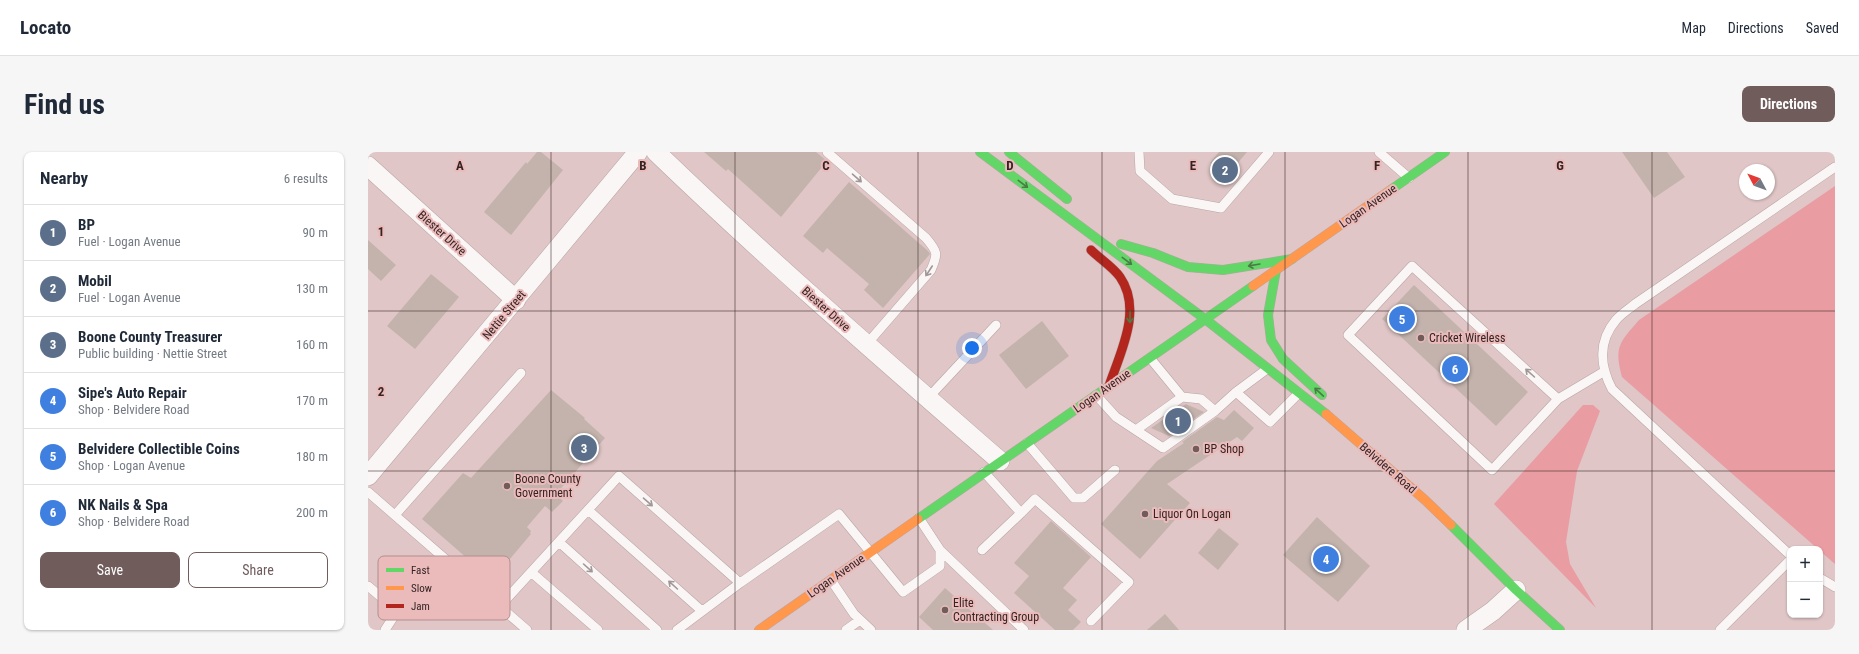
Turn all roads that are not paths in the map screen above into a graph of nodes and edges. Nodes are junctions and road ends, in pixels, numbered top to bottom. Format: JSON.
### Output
{"nodes":[{"id":1,"x":638,"y":152,"type":"edge"},
{"id":2,"x":656,"y":152,"type":"edge"},
{"id":3,"x":827,"y":152,"type":"edge"},
{"id":4,"x":980,"y":152,"type":"edge"},
{"id":5,"x":1009,"y":152,"type":"edge"},
{"id":6,"x":1139,"y":152,"type":"edge"},
{"id":7,"x":1269,"y":152,"type":"edge"},
{"id":8,"x":1379,"y":152,"type":"edge"},
{"id":9,"x":1445,"y":152,"type":"edge"},
{"id":10,"x":368,"y":166,"type":"edge"},
{"id":11,"x":1835,"y":167,"type":"edge"},
{"id":12,"x":1409,"y":178,"type":"junction"},
{"id":13,"x":1074,"y":205,"type":"dead end"},
{"id":14,"x":1056,"y":208,"type":"junction"},
{"id":15,"x":1075,"y":234,"type":"dead end"},
{"id":16,"x":1086,"y":245,"type":"dead end"},
{"id":17,"x":1292,"y":258,"type":"junction"},
{"id":18,"x":1276,"y":270,"type":"junction"},
{"id":19,"x":516,"y":300,"type":"junction"},
{"id":20,"x":1205,"y":319,"type":"junction"},
{"id":21,"x":996,"y":325,"type":"dead end"},
{"id":22,"x":866,"y":345,"type":"junction"},
{"id":23,"x":1150,"y":357,"type":"junction"},
{"id":24,"x":1267,"y":369,"type":"junction"},
{"id":25,"x":1605,"y":371,"type":"junction"},
{"id":26,"x":520,"y":373,"type":"dead end"},
{"id":27,"x":1109,"y":386,"type":"junction"},
{"id":28,"x":1236,"y":392,"type":"junction"},
{"id":29,"x":1299,"y":393,"type":"junction"},
{"id":30,"x":1096,"y":395,"type":"junction"},
{"id":31,"x":1182,"y":397,"type":"junction"},
{"id":32,"x":928,"y":398,"type":"junction"},
{"id":33,"x":1558,"y":399,"type":"junction"},
{"id":34,"x":1331,"y":404,"type":"dead end"},
{"id":35,"x":1215,"y":411,"type":"junction"},
{"id":36,"x":1340,"y":415,"type":"dead end"},
{"id":37,"x":1136,"y":430,"type":"junction"},
{"id":38,"x":1027,"y":442,"type":"junction"},
{"id":39,"x":1360,"y":444,"type":"junction"},
{"id":40,"x":1000,"y":461,"type":"junction"},
{"id":41,"x":1115,"y":470,"type":"dead end"},
{"id":42,"x":984,"y":472,"type":"junction"},
{"id":43,"x":368,"y":476,"type":"edge"},
{"id":44,"x":368,"y":492,"type":"edge"},
{"id":45,"x":588,"y":510,"type":"junction"},
{"id":46,"x":1021,"y":513,"type":"junction"},
{"id":47,"x":395,"y":515,"type":"junction"},
{"id":48,"x":919,"y":518,"type":"junction"},
{"id":49,"x":559,"y":542,"type":"junction"},
{"id":50,"x":940,"y":550,"type":"junction"},
{"id":51,"x":982,"y":550,"type":"dead end"},
{"id":52,"x":870,"y":552,"type":"junction"},
{"id":53,"x":1787,"y":552,"type":"edge"},
{"id":54,"x":442,"y":556,"type":"edge"},
{"id":55,"x":1787,"y":563,"type":"edge"},
{"id":56,"x":531,"y":572,"type":"junction"},
{"id":57,"x":831,"y":580,"type":"junction"},
{"id":58,"x":1823,"y":580,"type":"edge"},
{"id":59,"x":740,"y":583,"type":"junction"},
{"id":60,"x":368,"y":586,"type":"edge"},
{"id":61,"x":1835,"y":587,"type":"edge"},
{"id":62,"x":1516,"y":590,"type":"junction"},
{"id":63,"x":378,"y":594,"type":"edge"},
{"id":64,"x":510,"y":595,"type":"edge"},
{"id":65,"x":702,"y":611,"type":"junction"},
{"id":66,"x":510,"y":615,"type":"edge"},
{"id":67,"x":391,"y":620,"type":"edge"},
{"id":68,"x":860,"y":620,"type":"junction"},
{"id":69,"x":1091,"y":621,"type":"dead end"},
{"id":70,"x":385,"y":630,"type":"edge"},
{"id":71,"x":527,"y":630,"type":"edge"},
{"id":72,"x":598,"y":630,"type":"edge"},
{"id":73,"x":657,"y":630,"type":"edge"},
{"id":74,"x":677,"y":630,"type":"edge"},
{"id":75,"x":759,"y":630,"type":"edge"},
{"id":76,"x":846,"y":630,"type":"edge"},
{"id":77,"x":871,"y":630,"type":"edge"},
{"id":78,"x":1024,"y":630,"type":"edge"},
{"id":79,"x":1466,"y":630,"type":"edge"},
{"id":80,"x":1560,"y":630,"type":"edge"},
{"id":81,"x":1720,"y":630,"type":"edge"}],
"edges":[{"from":1,"to":19,"type":"street","name":"Nettie Street"},
{"from":2,"to":22,"type":"street","name":"Biester Drive"},
{"from":3,"to":22,"type":"lane","one_way":true},
{"from":4,"to":14,"type":"main road","one_way":true},
{"from":5,"to":13,"type":"main road"},
{"from":6,"to":7,"type":"lane"},
{"from":8,"to":12,"type":"lane"},
{"from":9,"to":12,"type":"main road","name":"Logan Avenue"},
{"from":10,"to":19,"type":"street","name":"Biester Drive"},
{"from":11,"to":25,"type":"lane"},
{"from":12,"to":17,"type":"main road","name":"Logan Avenue"},
{"from":14,"to":15,"type":"main road"},
{"from":14,"to":20,"type":"main road","one_way":true},
{"from":16,"to":27,"type":"main road","one_way":true},
{"from":17,"to":18,"type":"main road","name":"Logan Avenue"},
{"from":17,"to":20,"type":"main road","one_way":true},
{"from":18,"to":20,"type":"main road","name":"Logan Avenue"},
{"from":34,"to":18,"type":"main road","one_way":true},
{"from":19,"to":43,"type":"street","name":"Nettie Street"},
{"from":20,"to":23,"type":"main road","name":"Logan Avenue"},
{"from":20,"to":24,"type":"main road","name":"Belvidere Road"},
{"from":21,"to":32,"type":"lane"},
{"from":22,"to":32,"type":"street","name":"Biester Drive"},
{"from":23,"to":27,"type":"main road","name":"Logan Avenue"},
{"from":23,"to":31,"type":"lane"},
{"from":24,"to":28,"type":"lane"},
{"from":24,"to":29,"type":"main road","name":"Belvidere Road"},
{"from":25,"to":33,"type":"lane"},
{"from":25,"to":53,"type":"lane"},
{"from":26,"to":47,"type":"lane"},
{"from":27,"to":30,"type":"main road","name":"Logan Avenue"},
{"from":28,"to":29,"type":"lane"},
{"from":28,"to":35,"type":"lane"},
{"from":29,"to":39,"type":"main road","name":"Belvidere Road"},
{"from":30,"to":37,"type":"lane"},
{"from":30,"to":38,"type":"main road","name":"Logan Avenue"},
{"from":31,"to":35,"type":"lane"},
{"from":31,"to":37,"type":"lane"},
{"from":32,"to":40,"type":"street","name":"Biester Drive"},
{"from":33,"to":33,"type":"lane","one_way":true},
{"from":35,"to":37,"type":"lane"},
{"from":36,"to":39,"type":"main road"},
{"from":38,"to":40,"type":"main road","name":"Logan Avenue"},
{"from":38,"to":41,"type":"lane"},
{"from":39,"to":62,"type":"main road","name":"Belvidere Road"},
{"from":40,"to":42,"type":"main road","name":"Logan Avenue"},
{"from":42,"to":46,"type":"lane"},
{"from":42,"to":48,"type":"main road","name":"Logan Avenue"},
{"from":44,"to":47,"type":"lane"},
{"from":45,"to":49,"type":"lane"},
{"from":45,"to":59,"type":"lane","one_way":true},
{"from":65,"to":45,"type":"lane","one_way":true},
{"from":46,"to":51,"type":"lane"},
{"from":46,"to":69,"type":"lane"},
{"from":47,"to":54,"type":"lane"},
{"from":48,"to":50,"type":"lane"},
{"from":48,"to":52,"type":"main road","name":"Logan Avenue"},
{"from":49,"to":56,"type":"lane"},
{"from":49,"to":73,"type":"lane","one_way":true},
{"from":50,"to":52,"type":"lane"},
{"from":50,"to":78,"type":"lane"},
{"from":52,"to":57,"type":"main road","name":"Logan Avenue"},
{"from":52,"to":59,"type":"lane"},
{"from":55,"to":81,"type":"lane"},
{"from":56,"to":64,"type":"lane"},
{"from":56,"to":72,"type":"lane"},
{"from":57,"to":68,"type":"lane"},
{"from":57,"to":75,"type":"main road","name":"Logan Avenue"},
{"from":58,"to":61,"type":"lane"},
{"from":59,"to":65,"type":"lane"},
{"from":60,"to":63,"type":"lane"},
{"from":62,"to":79,"type":"street"},
{"from":62,"to":80,"type":"main road","name":"Belvidere Road"},
{"from":65,"to":74,"type":"lane"},
{"from":66,"to":71,"type":"lane"},
{"from":67,"to":70,"type":"lane"},
{"from":68,"to":76,"type":"lane"},
{"from":68,"to":77,"type":"lane"}]}
